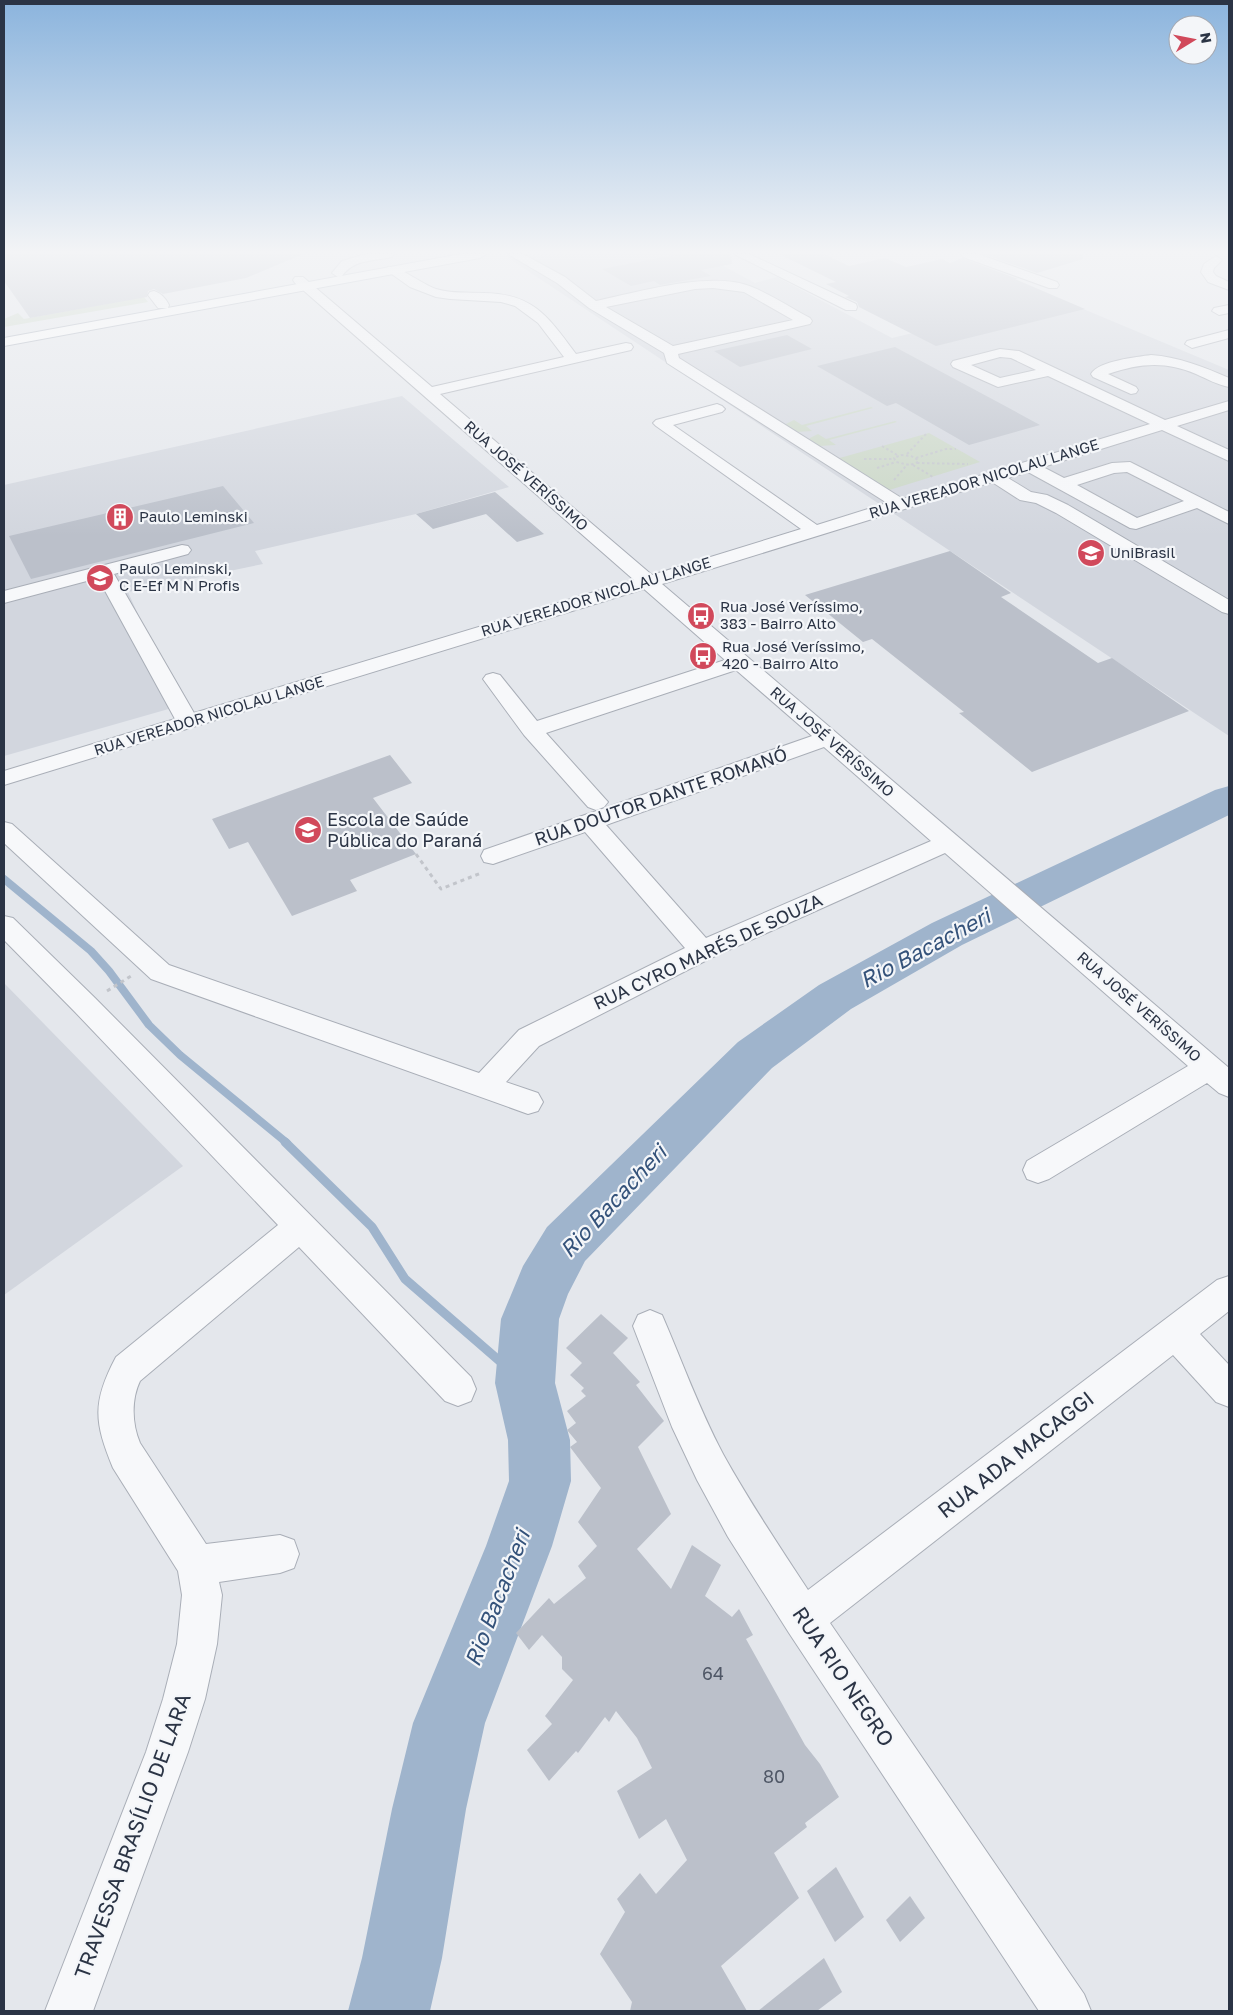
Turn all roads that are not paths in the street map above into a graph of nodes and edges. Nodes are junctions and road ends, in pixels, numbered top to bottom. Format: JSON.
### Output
{"nodes":[{"id":1,"x":378,"y":348,"type":"edge"},
{"id":2,"x":564,"y":348,"type":"edge"},
{"id":3,"x":621,"y":348,"type":"edge"},
{"id":4,"x":666,"y":348,"type":"edge"},
{"id":5,"x":684,"y":348,"type":"edge"},
{"id":6,"x":671,"y":351,"type":"junction"},
{"id":7,"x":572,"y":359,"type":"junction"},
{"id":8,"x":1049,"y":371,"type":"junction"},
{"id":9,"x":1229,"y":383,"type":"edge"},
{"id":10,"x":429,"y":392,"type":"junction"},
{"id":11,"x":1146,"y":397,"type":"dead end"},
{"id":12,"x":1229,"y":405,"type":"edge"},
{"id":13,"x":1168,"y":407,"type":"dead end"},
{"id":14,"x":717,"y":409,"type":"dead end"},
{"id":15,"x":1189,"y":417,"type":"junction"},
{"id":16,"x":1164,"y":424,"type":"junction"},
{"id":17,"x":1211,"y":428,"type":"dead end"},
{"id":18,"x":1229,"y":456,"type":"edge"},
{"id":19,"x":1028,"y":465,"type":"junction"},
{"id":20,"x":993,"y":476,"type":"junction"},
{"id":21,"x":1062,"y":484,"type":"junction"},
{"id":22,"x":1198,"y":502,"type":"junction"},
{"id":23,"x":896,"y":506,"type":"junction"},
{"id":24,"x":1229,"y":519,"type":"edge"},
{"id":25,"x":815,"y":530,"type":"junction"},
{"id":26,"x":182,"y":550,"type":"dead end"},
{"id":27,"x":103,"y":571,"type":"junction"},
{"id":28,"x":647,"y":582,"type":"junction"},
{"id":29,"x":4,"y":597,"type":"edge"},
{"id":30,"x":1229,"y":608,"type":"edge"},
{"id":31,"x":740,"y":662,"type":"junction"},
{"id":32,"x":493,"y":679,"type":"dead end"},
{"id":33,"x":188,"y":722,"type":"junction"},
{"id":34,"x":532,"y":730,"type":"junction"},
{"id":35,"x":828,"y":738,"type":"junction"},
{"id":36,"x":4,"y":778,"type":"edge"},
{"id":37,"x":593,"y":812,"type":"junction"},
{"id":38,"x":4,"y":830,"type":"edge"},
{"id":39,"x":948,"y":842,"type":"junction"},
{"id":40,"x":488,"y":864,"type":"road end"},
{"id":41,"x":4,"y":925,"type":"edge"},
{"id":42,"x":702,"y":952,"type":"junction"},
{"id":43,"x":1219,"y":1076,"type":"edge"},
{"id":44,"x":485,"y":1086,"type":"junction"},
{"id":45,"x":528,"y":1102,"type":"dead end"},
{"id":46,"x":1038,"y":1170,"type":"dead end"},
{"id":47,"x":300,"y":1226,"type":"junction"},
{"id":48,"x":1229,"y":1291,"type":"edge"},
{"id":49,"x":650,"y":1326,"type":"dead end"},
{"id":50,"x":1175,"y":1333,"type":"junction"},
{"id":51,"x":458,"y":1389,"type":"dead end"},
{"id":52,"x":1229,"y":1390,"type":"edge"},
{"id":53,"x":280,"y":1554,"type":"dead end"},
{"id":54,"x":197,"y":1565,"type":"junction"},
{"id":55,"x":803,"y":1619,"type":"junction"},
{"id":56,"x":69,"y":2011,"type":"edge"},
{"id":57,"x":1067,"y":2011,"type":"edge"}],
"edges":[{"from":1,"to":10,"type":"street","name":"RUA JOSÉ VERÍSSIMO"},
{"from":2,"to":7,"type":"street"},
{"from":3,"to":7,"type":"street"},
{"from":4,"to":6,"type":"street"},
{"from":5,"to":6,"type":"street"},
{"from":6,"to":23,"type":"street"},
{"from":7,"to":10,"type":"street"},
{"from":8,"to":8,"type":"street"},
{"from":8,"to":16,"type":"street"},
{"from":9,"to":11,"type":"street"},
{"from":10,"to":28,"type":"street","name":"RUA JOSÉ VERÍSSIMO"},
{"from":12,"to":15,"type":"street","name":"RUA VEREADOR NICOLAU LANGE"},
{"from":13,"to":15,"type":"street"},
{"from":14,"to":25,"type":"street"},
{"from":15,"to":16,"type":"street","name":"RUA VEREADOR NICOLAU LANGE"},
{"from":15,"to":17,"type":"street"},
{"from":16,"to":18,"type":"street"},
{"from":16,"to":19,"type":"street","name":"RUA VEREADOR NICOLAU LANGE"},
{"from":19,"to":20,"type":"street","name":"RUA VEREADOR NICOLAU LANGE"},
{"from":19,"to":21,"type":"street"},
{"from":20,"to":23,"type":"street","name":"RUA VEREADOR NICOLAU LANGE"},
{"from":20,"to":30,"type":"street"},
{"from":21,"to":22,"type":"street"},
{"from":21,"to":22,"type":"street"},
{"from":22,"to":24,"type":"street"},
{"from":23,"to":25,"type":"street","name":"RUA VEREADOR NICOLAU LANGE"},
{"from":25,"to":28,"type":"street","name":"RUA VEREADOR NICOLAU LANGE"},
{"from":26,"to":27,"type":"street"},
{"from":27,"to":29,"type":"street"},
{"from":27,"to":33,"type":"street"},
{"from":28,"to":31,"type":"street","name":"RUA JOSÉ VERÍSSIMO"},
{"from":28,"to":33,"type":"street","name":"RUA VEREADOR NICOLAU LANGE"},
{"from":31,"to":34,"type":"street"},
{"from":31,"to":35,"type":"street","name":"RUA JOSÉ VERÍSSIMO"},
{"from":32,"to":34,"type":"street"},
{"from":33,"to":36,"type":"street","name":"RUA VEREADOR NICOLAU LANGE"},
{"from":34,"to":37,"type":"street"},
{"from":35,"to":37,"type":"street","name":"RUA DOUTOR DANTE ROMANÓ"},
{"from":35,"to":39,"type":"street","name":"RUA JOSÉ VERÍSSIMO"},
{"from":37,"to":40,"type":"street","name":"RUA DOUTOR DANTE ROMANÓ"},
{"from":37,"to":42,"type":"street"},
{"from":38,"to":44,"type":"street"},
{"from":39,"to":42,"type":"street","name":"RUA CYRO MARÉS DE SOUZA"},
{"from":39,"to":43,"type":"street","name":"RUA JOSÉ VERÍSSIMO"},
{"from":41,"to":47,"type":"street"},
{"from":42,"to":44,"type":"street","name":"RUA CYRO MARÉS DE SOUZA"},
{"from":43,"to":46,"type":"street"},
{"from":44,"to":45,"type":"street"},
{"from":47,"to":51,"type":"street"},
{"from":47,"to":54,"type":"street","name":"TRAVESSA BRASÍLIO DE LARA"},
{"from":48,"to":50,"type":"street","name":"RUA ADA MACAGGI"},
{"from":49,"to":55,"type":"street","name":"RUA RIO NEGRO"},
{"from":50,"to":52,"type":"street"},
{"from":50,"to":55,"type":"street","name":"RUA ADA MACAGGI"},
{"from":53,"to":54,"type":"street"},
{"from":54,"to":56,"type":"street","name":"TRAVESSA BRASÍLIO DE LARA"},
{"from":55,"to":57,"type":"street","name":"RUA RIO NEGRO"}]}
